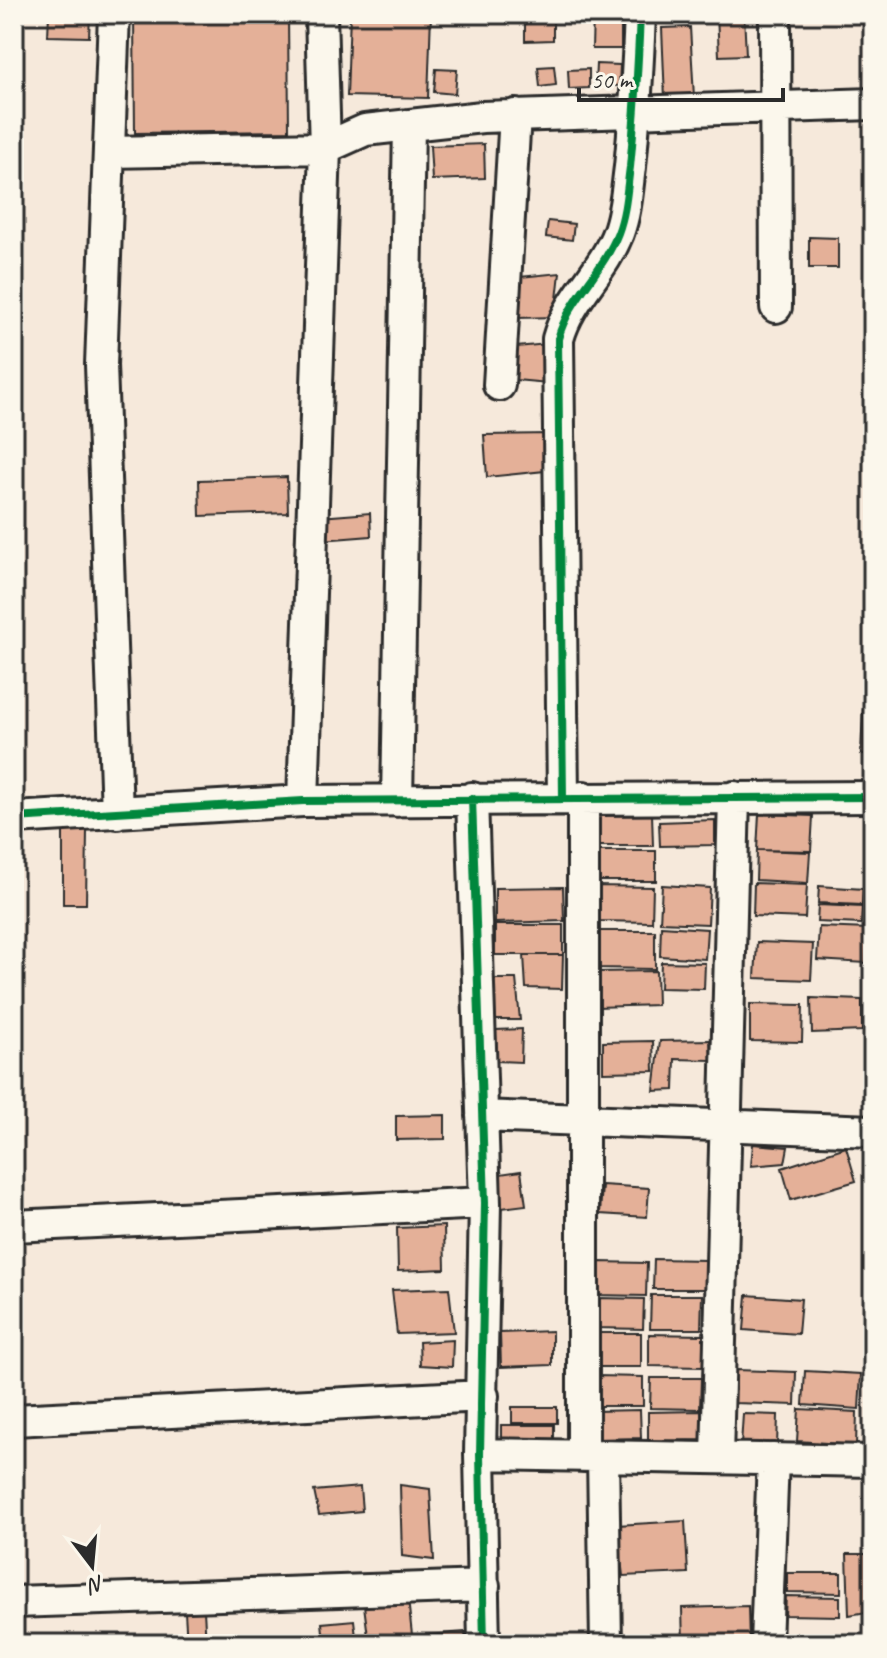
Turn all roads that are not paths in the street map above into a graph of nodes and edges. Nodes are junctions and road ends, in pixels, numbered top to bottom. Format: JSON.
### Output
{"nodes":[{"id":1,"x":114,"y":14,"type":"edge"},
{"id":2,"x":321,"y":14,"type":"edge"},
{"id":3,"x":640,"y":14,"type":"edge"},
{"id":4,"x":775,"y":14,"type":"edge"},
{"id":5,"x":873,"y":104,"type":"edge"},
{"id":6,"x":774,"y":107,"type":"junction"},
{"id":7,"x":636,"y":111,"type":"junction"},
{"id":8,"x":515,"y":115,"type":"junction"},
{"id":9,"x":409,"y":125,"type":"junction"},
{"id":10,"x":325,"y":148,"type":"junction"},
{"id":11,"x":109,"y":152,"type":"junction"},
{"id":12,"x":776,"y":307,"type":"dead end"},
{"id":13,"x":499,"y":385,"type":"dead end"},
{"id":14,"x":573,"y":797,"type":"junction"},
{"id":15,"x":734,"y":797,"type":"junction"},
{"id":16,"x":873,"y":797,"type":"edge"},
{"id":17,"x":472,"y":798,"type":"junction"},
{"id":18,"x":303,"y":801,"type":"junction"},
{"id":19,"x":397,"y":801,"type":"junction"},
{"id":20,"x":117,"y":813,"type":"junction"},
{"id":21,"x":14,"y":818,"type":"edge"},
{"id":22,"x":482,"y":1116,"type":"junction"},
{"id":23,"x":583,"y":1119,"type":"junction"},
{"id":24,"x":726,"y":1125,"type":"junction"},
{"id":25,"x":873,"y":1131,"type":"edge"},
{"id":26,"x":485,"y":1203,"type":"junction"},
{"id":27,"x":14,"y":1226,"type":"edge"},
{"id":28,"x":483,"y":1396,"type":"junction"},
{"id":29,"x":14,"y":1420,"type":"edge"},
{"id":30,"x":480,"y":1454,"type":"junction"},
{"id":31,"x":593,"y":1456,"type":"junction"},
{"id":32,"x":717,"y":1458,"type":"junction"},
{"id":33,"x":773,"y":1459,"type":"junction"},
{"id":34,"x":873,"y":1461,"type":"edge"},
{"id":35,"x":484,"y":1586,"type":"junction"},
{"id":36,"x":14,"y":1602,"type":"edge"},
{"id":37,"x":484,"y":1644,"type":"edge"},
{"id":38,"x":606,"y":1644,"type":"edge"},
{"id":39,"x":766,"y":1644,"type":"edge"}],
"edges":[{"from":1,"to":11,"type":"street"},
{"from":2,"to":10,"type":"street"},
{"from":3,"to":7,"type":"street"},
{"from":4,"to":6,"type":"street"},
{"from":5,"to":6,"type":"street"},
{"from":6,"to":7,"type":"street"},
{"from":6,"to":12,"type":"street"},
{"from":7,"to":8,"type":"street"},
{"from":7,"to":14,"type":"street"},
{"from":8,"to":9,"type":"street"},
{"from":8,"to":13,"type":"street"},
{"from":9,"to":10,"type":"street"},
{"from":9,"to":19,"type":"street"},
{"from":10,"to":11,"type":"street"},
{"from":10,"to":18,"type":"street"},
{"from":11,"to":20,"type":"street"},
{"from":14,"to":15,"type":"street"},
{"from":14,"to":17,"type":"street"},
{"from":14,"to":23,"type":"street"},
{"from":15,"to":16,"type":"street"},
{"from":15,"to":24,"type":"street"},
{"from":17,"to":19,"type":"street"},
{"from":17,"to":22,"type":"street"},
{"from":18,"to":19,"type":"street"},
{"from":18,"to":20,"type":"street"},
{"from":20,"to":21,"type":"street"},
{"from":22,"to":23,"type":"street"},
{"from":22,"to":26,"type":"street"},
{"from":23,"to":24,"type":"street"},
{"from":23,"to":31,"type":"street"},
{"from":24,"to":25,"type":"street"},
{"from":24,"to":32,"type":"street"},
{"from":26,"to":27,"type":"street"},
{"from":26,"to":28,"type":"street"},
{"from":28,"to":29,"type":"street"},
{"from":28,"to":30,"type":"street"},
{"from":30,"to":31,"type":"street"},
{"from":30,"to":35,"type":"street"},
{"from":31,"to":32,"type":"street"},
{"from":31,"to":38,"type":"street"},
{"from":32,"to":33,"type":"street"},
{"from":33,"to":34,"type":"street"},
{"from":33,"to":39,"type":"street"},
{"from":35,"to":36,"type":"street"},
{"from":35,"to":37,"type":"street"}]}
